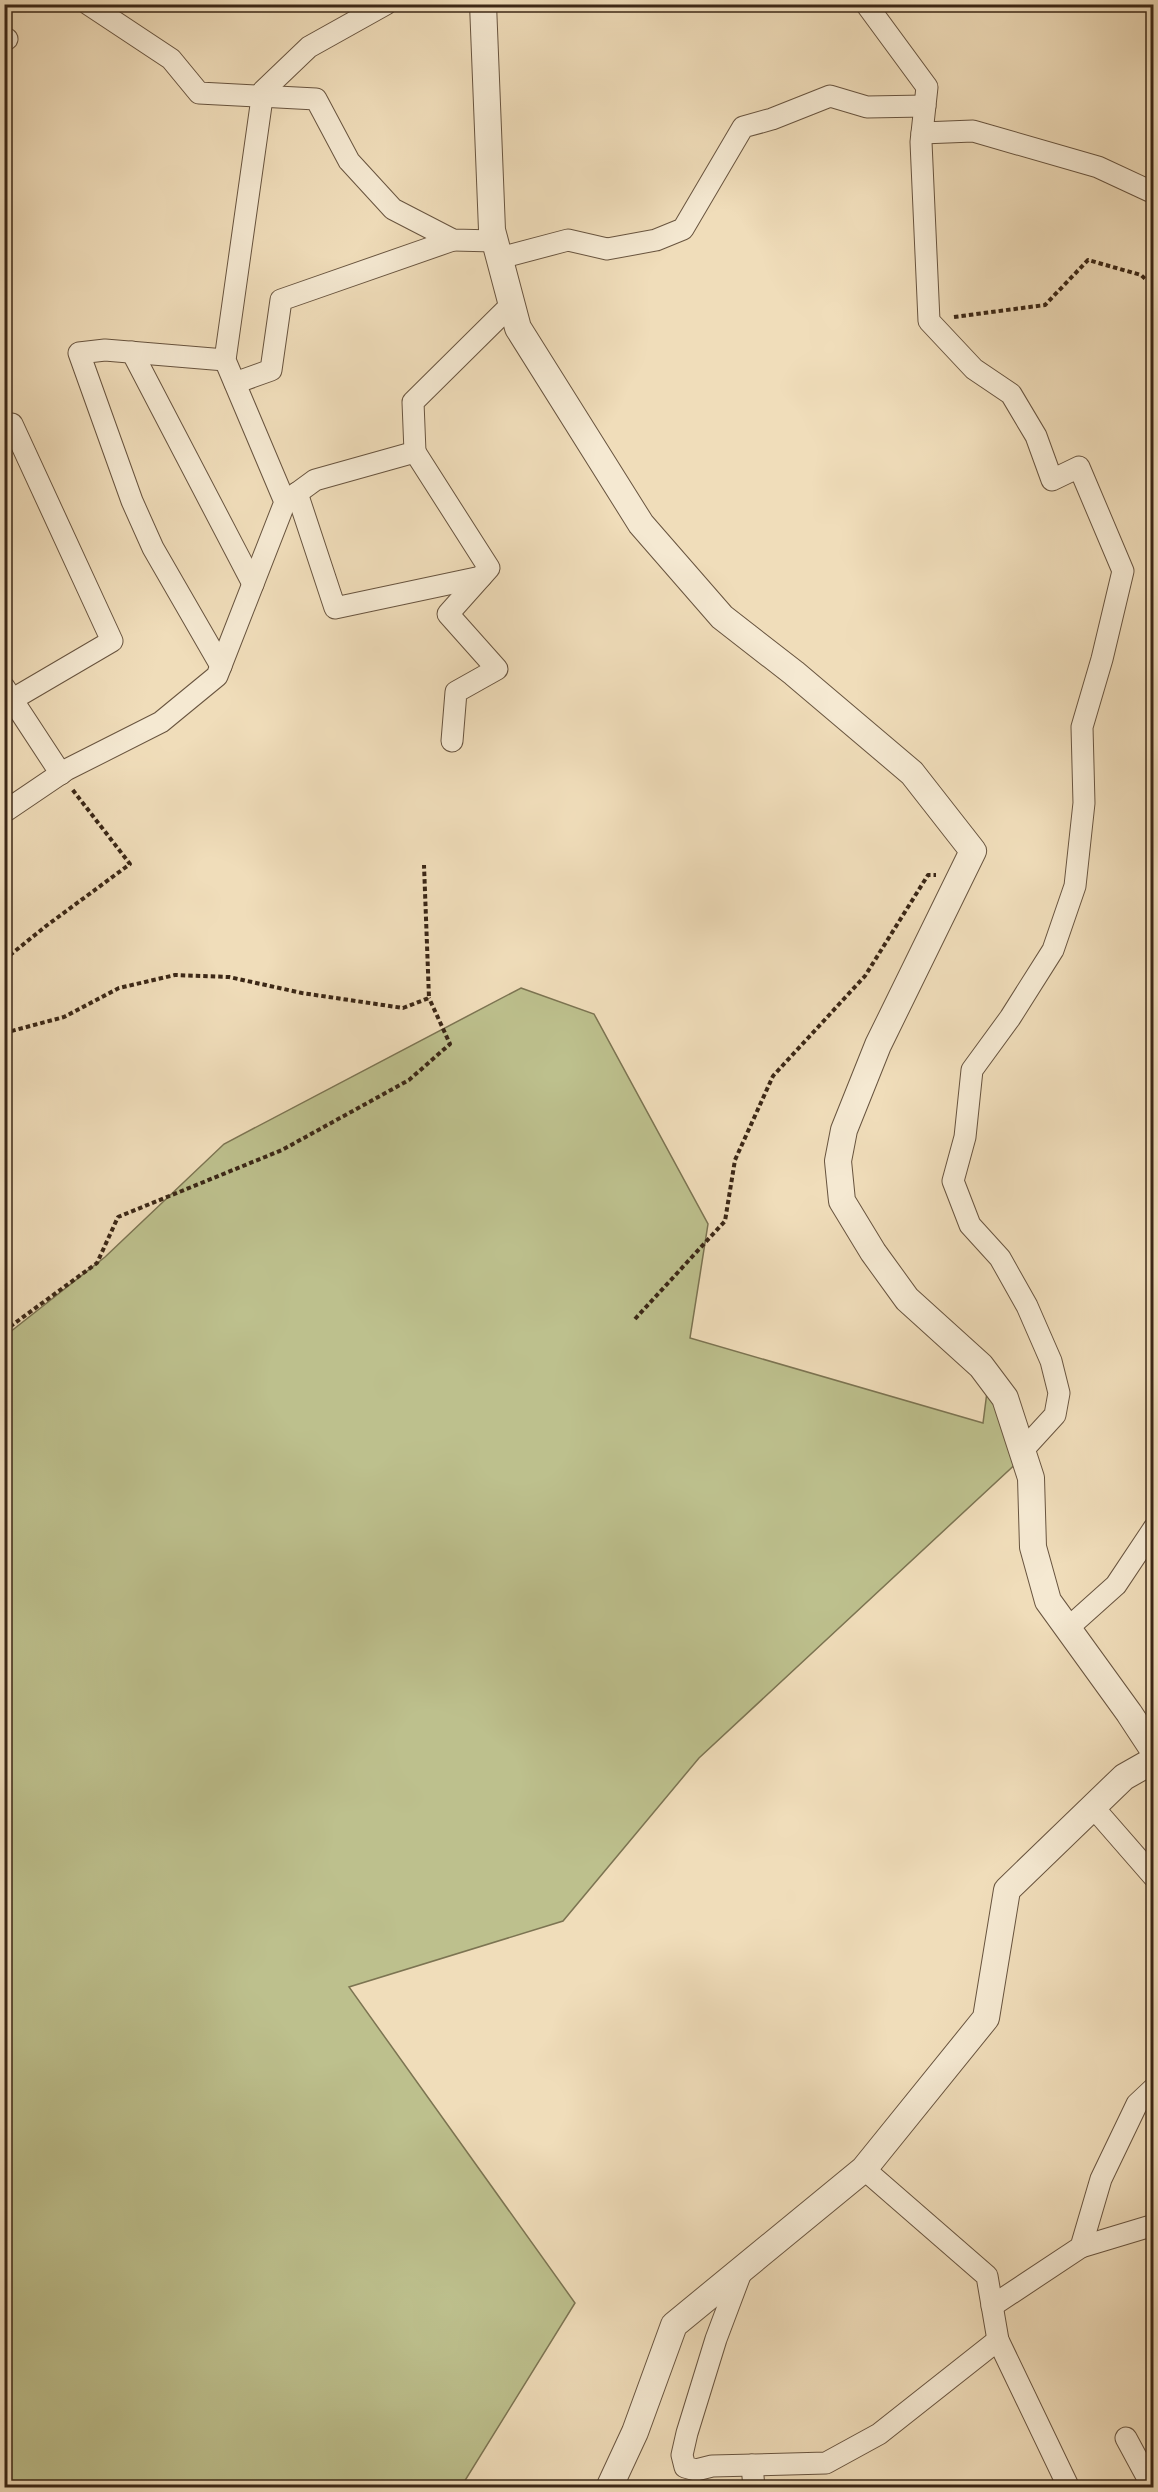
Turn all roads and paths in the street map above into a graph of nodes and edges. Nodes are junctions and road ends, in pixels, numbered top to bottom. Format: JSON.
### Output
{"nodes":[{"id":1,"x":88,"y":4,"type":"edge"},
{"id":2,"x":386,"y":4,"type":"edge"},
{"id":3,"x":483,"y":4,"type":"edge"},
{"id":4,"x":866,"y":4,"type":"edge"},
{"id":5,"x":262,"y":97,"type":"junction"},
{"id":6,"x":925,"y":106,"type":"junction"},
{"id":7,"x":922,"y":133,"type":"junction"},
{"id":8,"x":1154,"y":193,"type":"edge"},
{"id":9,"x":453,"y":240,"type":"junction"},
{"id":10,"x":497,"y":250,"type":"junction"},
{"id":11,"x":1154,"y":287,"type":"edge"},
{"id":12,"x":512,"y":304,"type":"junction"},
{"id":13,"x":929,"y":321,"type":"junction"},
{"id":14,"x":132,"y":352,"type":"junction"},
{"id":15,"x":225,"y":360,"type":"junction"},
{"id":16,"x":235,"y":383,"type":"junction"},
{"id":17,"x":12,"y":424,"type":"dead end"},
{"id":18,"x":415,"y":452,"type":"junction"},
{"id":19,"x":291,"y":497,"type":"junction"},
{"id":20,"x":482,"y":577,"type":"junction"},
{"id":21,"x":253,"y":584,"type":"junction"},
{"id":22,"x":221,"y":666,"type":"junction"},
{"id":23,"x":9,"y":693,"type":"edge"},
{"id":24,"x":452,"y":741,"type":"dead end"},
{"id":25,"x":61,"y":774,"type":"junction"},
{"id":26,"x":4,"y":812,"type":"edge"},
{"id":27,"x":424,"y":865,"type":"dead end"},
{"id":28,"x":961,"y":876,"type":"junction"},
{"id":29,"x":4,"y":960,"type":"edge"},
{"id":30,"x":429,"y":998,"type":"junction"},
{"id":31,"x":4,"y":1034,"type":"edge"},
{"id":32,"x":635,"y":1319,"type":"dead end"},
{"id":33,"x":4,"y":1331,"type":"edge"},
{"id":34,"x":1023,"y":1450,"type":"junction"},
{"id":35,"x":1154,"y":1528,"type":"edge"},
{"id":36,"x":1068,"y":1628,"type":"junction"},
{"id":37,"x":1154,"y":1751,"type":"edge"},
{"id":38,"x":1154,"y":1760,"type":"edge"},
{"id":39,"x":1093,"y":1807,"type":"junction"},
{"id":40,"x":1154,"y":1877,"type":"edge"},
{"id":41,"x":1154,"y":2088,"type":"edge"},
{"id":42,"x":864,"y":2169,"type":"junction"},
{"id":43,"x":1154,"y":2225,"type":"edge"},
{"id":44,"x":1081,"y":2247,"type":"junction"},
{"id":45,"x":742,"y":2270,"type":"junction"},
{"id":46,"x":992,"y":2306,"type":"junction"},
{"id":47,"x":998,"y":2340,"type":"junction"},
{"id":48,"x":1126,"y":2438,"type":"dead end"},
{"id":49,"x":752,"y":2465,"type":"junction"},
{"id":50,"x":609,"y":2487,"type":"edge"},
{"id":51,"x":754,"y":2487,"type":"edge"},
{"id":52,"x":1069,"y":2487,"type":"edge"},
{"id":53,"x":1153,"y":2487,"type":"edge"}],
"edges":[{"from":1,"to":5,"type":"street"},
{"from":2,"to":5,"type":"street"},
{"from":3,"to":10,"type":"street"},
{"from":4,"to":6,"type":"street"},
{"from":5,"to":9,"type":"street"},
{"from":5,"to":15,"type":"street"},
{"from":6,"to":7,"type":"street"},
{"from":6,"to":10,"type":"street"},
{"from":7,"to":8,"type":"street"},
{"from":7,"to":13,"type":"street"},
{"from":9,"to":10,"type":"street"},
{"from":9,"to":16,"type":"street"},
{"from":10,"to":12,"type":"street"},
{"from":11,"to":13,"type":"path"},
{"from":12,"to":18,"type":"street"},
{"from":12,"to":28,"type":"street"},
{"from":13,"to":34,"type":"street"},
{"from":14,"to":15,"type":"street"},
{"from":14,"to":21,"type":"street"},
{"from":14,"to":22,"type":"street"},
{"from":15,"to":16,"type":"street"},
{"from":16,"to":19,"type":"street"},
{"from":17,"to":23,"type":"street"},
{"from":18,"to":19,"type":"street"},
{"from":18,"to":20,"type":"street"},
{"from":19,"to":20,"type":"street"},
{"from":19,"to":21,"type":"street"},
{"from":20,"to":24,"type":"street"},
{"from":21,"to":22,"type":"street"},
{"from":22,"to":25,"type":"street"},
{"from":23,"to":25,"type":"street"},
{"from":25,"to":26,"type":"street"},
{"from":25,"to":29,"type":"path"},
{"from":27,"to":30,"type":"path"},
{"from":28,"to":32,"type":"path"},
{"from":28,"to":34,"type":"street"},
{"from":30,"to":31,"type":"path"},
{"from":30,"to":33,"type":"path"},
{"from":34,"to":36,"type":"street"},
{"from":35,"to":36,"type":"street"},
{"from":36,"to":37,"type":"street"},
{"from":38,"to":39,"type":"street"},
{"from":39,"to":40,"type":"street"},
{"from":39,"to":42,"type":"street"},
{"from":41,"to":44,"type":"street"},
{"from":42,"to":45,"type":"street"},
{"from":42,"to":46,"type":"street"},
{"from":43,"to":44,"type":"street"},
{"from":44,"to":46,"type":"street"},
{"from":45,"to":49,"type":"street"},
{"from":45,"to":50,"type":"street"},
{"from":46,"to":47,"type":"street"},
{"from":47,"to":49,"type":"street"},
{"from":47,"to":52,"type":"street"},
{"from":48,"to":53,"type":"street"},
{"from":49,"to":51,"type":"street"}]}
